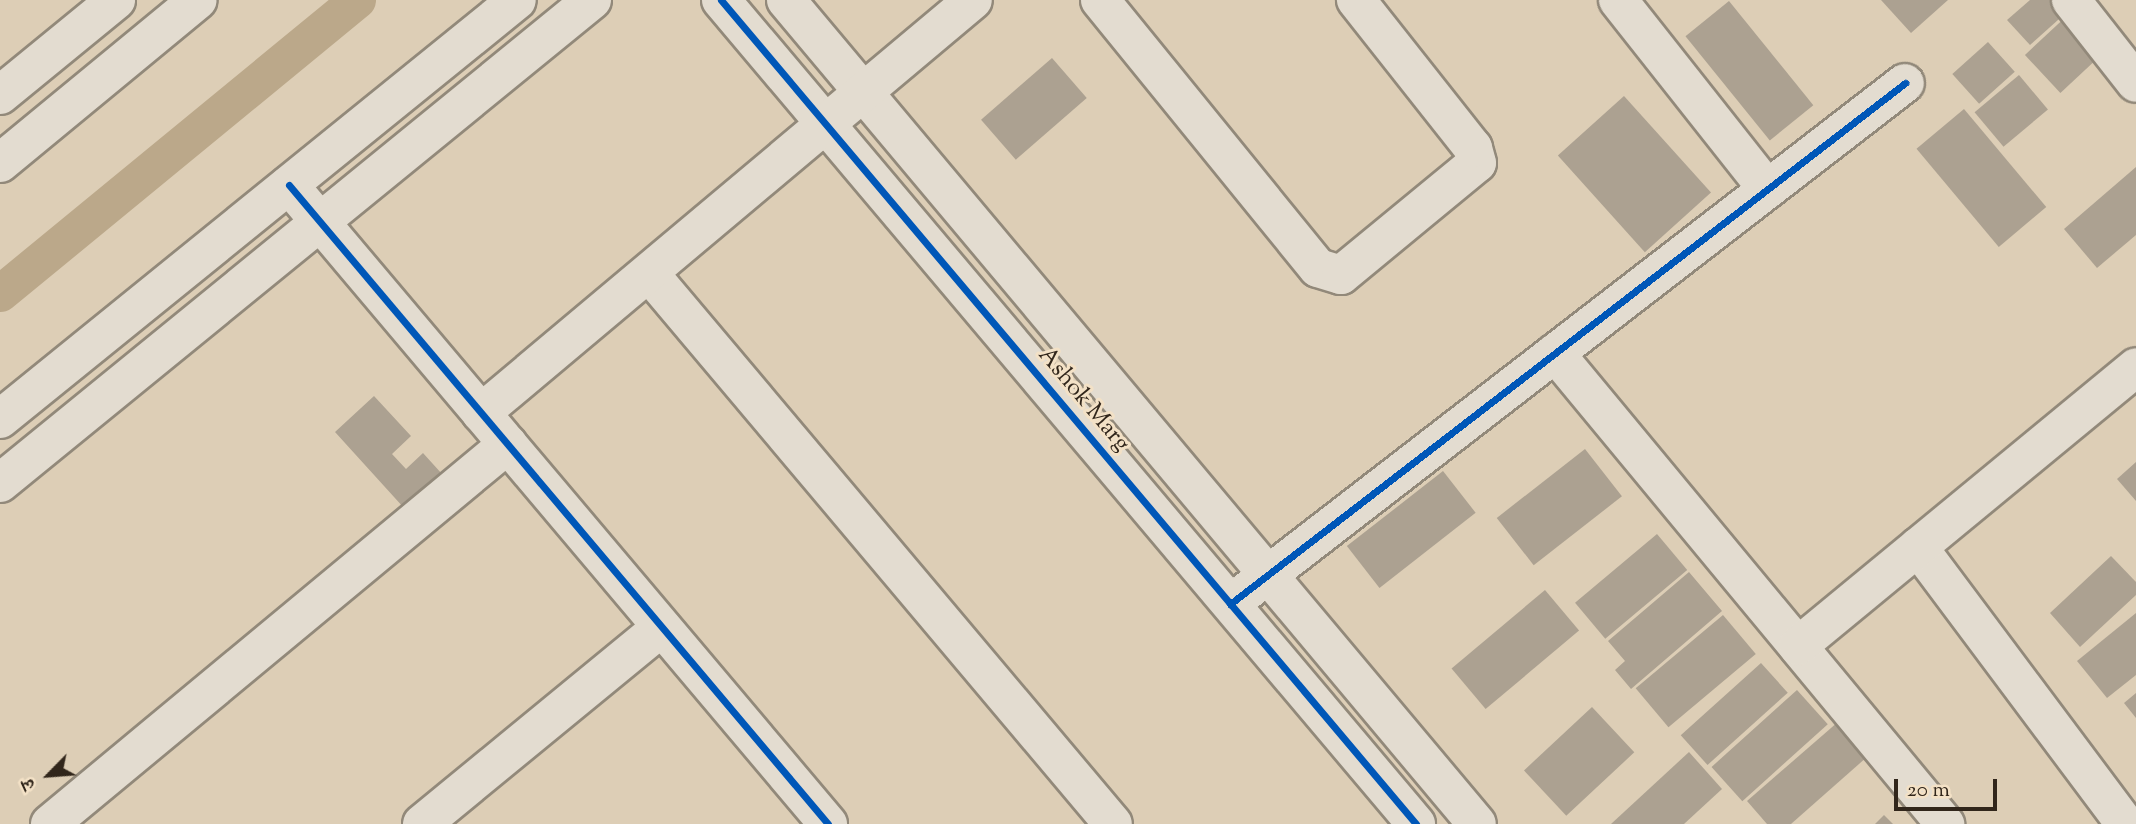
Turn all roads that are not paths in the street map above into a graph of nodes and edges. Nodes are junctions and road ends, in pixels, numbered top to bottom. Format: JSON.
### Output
{"nodes":[{"id":1,"x":116,"y":0,"type":"edge"},
{"id":2,"x":198,"y":0,"type":"edge"},
{"id":3,"x":517,"y":0,"type":"edge"},
{"id":4,"x":592,"y":0,"type":"edge"},
{"id":5,"x":721,"y":0,"type":"edge"},
{"id":6,"x":786,"y":0,"type":"edge"},
{"id":7,"x":973,"y":0,"type":"edge"},
{"id":8,"x":1100,"y":0,"type":"edge"},
{"id":9,"x":1356,"y":0,"type":"edge"},
{"id":10,"x":1618,"y":0,"type":"edge"},
{"id":11,"x":2071,"y":0,"type":"edge"},
{"id":12,"x":1905,"y":82,"type":"dead end"},
{"id":13,"x":2136,"y":83,"type":"edge"},
{"id":14,"x":863,"y":92,"type":"junction"},
{"id":15,"x":0,"y":95,"type":"edge"},
{"id":16,"x":825,"y":124,"type":"junction"},
{"id":17,"x":0,"y":163,"type":"edge"},
{"id":18,"x":289,"y":185,"type":"junction"},
{"id":19,"x":1767,"y":189,"type":"junction"},
{"id":20,"x":320,"y":222,"type":"junction"},
{"id":21,"x":649,"y":273,"type":"junction"},
{"id":22,"x":1555,"y":353,"type":"junction"},
{"id":23,"x":2136,"y":367,"type":"edge"},
{"id":24,"x":481,"y":413,"type":"junction"},
{"id":25,"x":0,"y":419,"type":"edge"},
{"id":26,"x":508,"y":444,"type":"junction"},
{"id":27,"x":0,"y":483,"type":"edge"},
{"id":28,"x":1918,"y":547,"type":"junction"},
{"id":29,"x":1268,"y":575,"type":"junction"},
{"id":30,"x":1230,"y":604,"type":"junction"},
{"id":31,"x":662,"y":627,"type":"junction"},
{"id":32,"x":1798,"y":646,"type":"junction"},
{"id":33,"x":811,"y":818,"type":"edge"},
{"id":34,"x":50,"y":824,"type":"edge"},
{"id":35,"x":422,"y":824,"type":"edge"},
{"id":36,"x":1113,"y":824,"type":"edge"},
{"id":37,"x":1416,"y":824,"type":"edge"},
{"id":38,"x":1477,"y":824,"type":"edge"},
{"id":39,"x":1945,"y":824,"type":"edge"},
{"id":40,"x":2125,"y":824,"type":"edge"}],
"edges":[{"from":1,"to":15,"type":"street"},
{"from":2,"to":17,"type":"street"},
{"from":3,"to":18,"type":"street"},
{"from":4,"to":20,"type":"street"},
{"from":5,"to":16,"type":"street","name":"Ashok Marg"},
{"from":6,"to":14,"type":"street","name":"Ashok Marg"},
{"from":7,"to":14,"type":"street"},
{"from":8,"to":9,"type":"street"},
{"from":10,"to":19,"type":"street"},
{"from":11,"to":13,"type":"street"},
{"from":12,"to":19,"type":"street"},
{"from":14,"to":16,"type":"street"},
{"from":14,"to":29,"type":"street","name":"Ashok Marg"},
{"from":16,"to":21,"type":"street"},
{"from":16,"to":30,"type":"street","name":"Ashok Marg"},
{"from":18,"to":20,"type":"street"},
{"from":18,"to":25,"type":"street"},
{"from":19,"to":22,"type":"street"},
{"from":20,"to":24,"type":"street"},
{"from":20,"to":27,"type":"street"},
{"from":21,"to":24,"type":"street"},
{"from":21,"to":36,"type":"street"},
{"from":22,"to":29,"type":"street"},
{"from":22,"to":32,"type":"street"},
{"from":23,"to":28,"type":"street"},
{"from":24,"to":26,"type":"street"},
{"from":26,"to":31,"type":"street"},
{"from":26,"to":34,"type":"street"},
{"from":28,"to":32,"type":"street"},
{"from":28,"to":40,"type":"street"},
{"from":29,"to":30,"type":"street"},
{"from":29,"to":38,"type":"street","name":"Ashok Marg"},
{"from":30,"to":37,"type":"street","name":"Ashok Marg"},
{"from":31,"to":33,"type":"street"},
{"from":31,"to":35,"type":"street"},
{"from":32,"to":39,"type":"street"}]}
